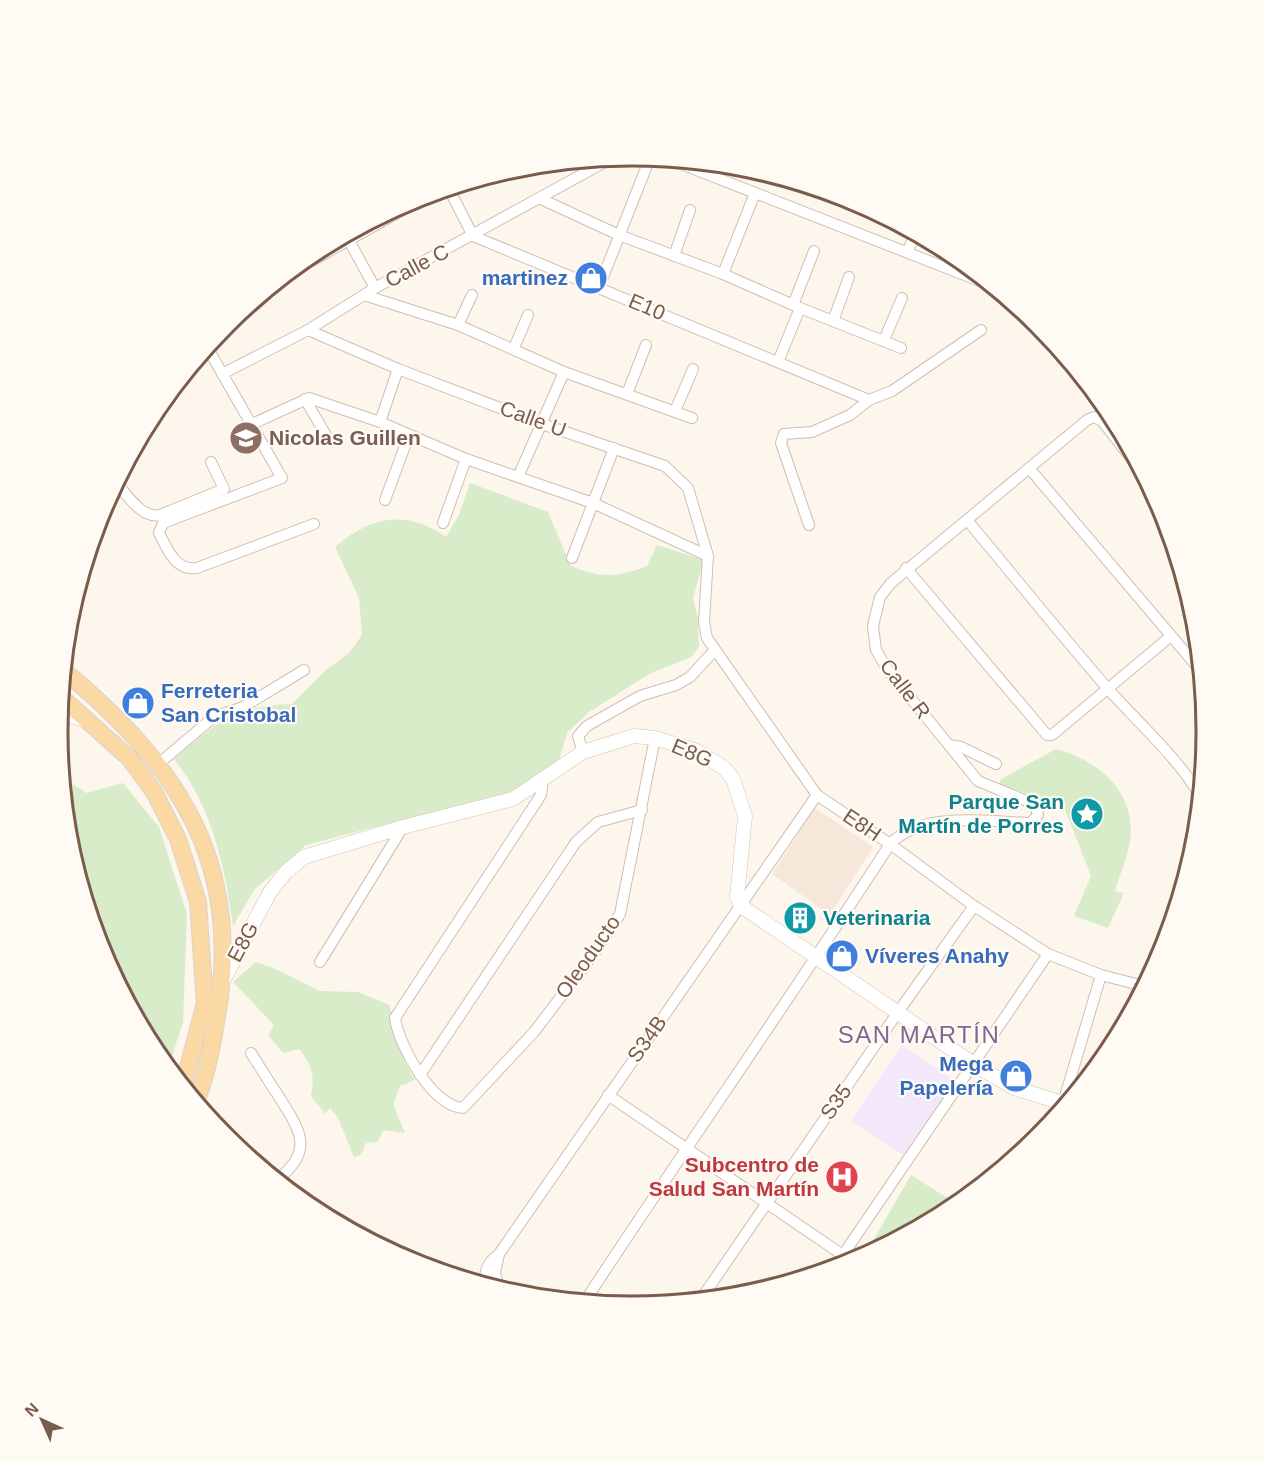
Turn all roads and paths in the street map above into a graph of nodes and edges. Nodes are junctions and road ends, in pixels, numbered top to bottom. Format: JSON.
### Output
{"nodes":[{"id":1,"x":647,"y":167,"type":"edge"},
{"id":2,"x":595,"y":168,"type":"edge"},
{"id":3,"x":700,"y":171,"type":"edge"},
{"id":4,"x":713,"y":172,"type":"edge"},
{"id":5,"x":710,"y":174,"type":"junction"},
{"id":6,"x":755,"y":193,"type":"junction"},
{"id":7,"x":452,"y":196,"type":"edge"},
{"id":8,"x":541,"y":199,"type":"junction"},
{"id":9,"x":690,"y":210,"type":"dead end"},
{"id":10,"x":473,"y":236,"type":"junction"},
{"id":11,"x":619,"y":236,"type":"junction"},
{"id":12,"x":912,"y":241,"type":"edge"},
{"id":13,"x":350,"y":242,"type":"edge"},
{"id":14,"x":814,"y":251,"type":"dead end"},
{"id":15,"x":908,"y":252,"type":"junction"},
{"id":16,"x":674,"y":256,"type":"junction"},
{"id":17,"x":723,"y":274,"type":"junction"},
{"id":18,"x":964,"y":274,"type":"edge"},
{"id":19,"x":849,"y":277,"type":"dead end"},
{"id":20,"x":599,"y":287,"type":"junction"},
{"id":21,"x":375,"y":288,"type":"junction"},
{"id":22,"x":364,"y":295,"type":"junction"},
{"id":23,"x":472,"y":295,"type":"dead end"},
{"id":24,"x":902,"y":298,"type":"dead end"},
{"id":25,"x":796,"y":307,"type":"junction"},
{"id":26,"x":528,"y":315,"type":"dead end"},
{"id":27,"x":833,"y":321,"type":"junction"},
{"id":28,"x":458,"y":325,"type":"junction"},
{"id":29,"x":308,"y":330,"type":"junction"},
{"id":30,"x":981,"y":330,"type":"dead end"},
{"id":31,"x":884,"y":340,"type":"junction"},
{"id":32,"x":646,"y":345,"type":"dead end"},
{"id":33,"x":514,"y":348,"type":"junction"},
{"id":34,"x":901,"y":348,"type":"dead end"},
{"id":35,"x":211,"y":355,"type":"edge"},
{"id":36,"x":778,"y":362,"type":"junction"},
{"id":37,"x":398,"y":369,"type":"junction"},
{"id":38,"x":693,"y":369,"type":"dead end"},
{"id":39,"x":564,"y":372,"type":"junction"},
{"id":40,"x":222,"y":375,"type":"junction"},
{"id":41,"x":627,"y":394,"type":"junction"},
{"id":42,"x":307,"y":398,"type":"junction"},
{"id":43,"x":869,"y":400,"type":"junction"},
{"id":44,"x":675,"y":411,"type":"junction"},
{"id":45,"x":693,"y":418,"type":"dead end"},
{"id":46,"x":380,"y":422,"type":"junction"},
{"id":47,"x":542,"y":424,"type":"junction"},
{"id":48,"x":250,"y":425,"type":"junction"},
{"id":49,"x":1109,"y":430,"type":"edge"},
{"id":50,"x":409,"y":435,"type":"junction"},
{"id":51,"x":327,"y":437,"type":"dead end"},
{"id":52,"x":614,"y":448,"type":"junction"},
{"id":53,"x":466,"y":459,"type":"junction"},
{"id":54,"x":211,"y":462,"type":"dead end"},
{"id":55,"x":1029,"y":468,"type":"junction"},
{"id":56,"x":518,"y":477,"type":"junction"},
{"id":57,"x":122,"y":489,"type":"edge"},
{"id":58,"x":385,"y":500,"type":"dead end"},
{"id":59,"x":593,"y":503,"type":"junction"},
{"id":60,"x":967,"y":520,"type":"junction"},
{"id":61,"x":443,"y":522,"type":"dead end"},
{"id":62,"x":314,"y":524,"type":"dead end"},
{"id":63,"x":809,"y":525,"type":"dead end"},
{"id":64,"x":708,"y":556,"type":"junction"},
{"id":65,"x":572,"y":558,"type":"dead end"},
{"id":66,"x":906,"y":568,"type":"junction"},
{"id":67,"x":1171,"y":636,"type":"junction"},
{"id":68,"x":714,"y":651,"type":"junction"},
{"id":69,"x":1192,"y":661,"type":"edge"},
{"id":70,"x":304,"y":670,"type":"dead end"},
{"id":71,"x":70,"y":676,"type":"edge"},
{"id":72,"x":1108,"y":689,"type":"junction"},
{"id":73,"x":69,"y":704,"type":"edge"},
{"id":74,"x":68,"y":716,"type":"edge"},
{"id":75,"x":88,"y":721,"type":"junction"},
{"id":76,"x":655,"y":738,"type":"junction"},
{"id":77,"x":949,"y":745,"type":"junction"},
{"id":78,"x":583,"y":752,"type":"junction"},
{"id":79,"x":996,"y":764,"type":"dead end"},
{"id":80,"x":158,"y":765,"type":"junction"},
{"id":81,"x":543,"y":780,"type":"junction"},
{"id":82,"x":1194,"y":785,"type":"edge"},
{"id":83,"x":818,"y":795,"type":"junction"},
{"id":84,"x":642,"y":810,"type":"junction"},
{"id":85,"x":403,"y":827,"type":"junction"},
{"id":86,"x":890,"y":844,"type":"junction"},
{"id":87,"x":741,"y":906,"type":"junction"},
{"id":88,"x":974,"y":906,"type":"junction"},
{"id":89,"x":1048,"y":954,"type":"junction"},
{"id":90,"x":817,"y":958,"type":"junction"},
{"id":91,"x":320,"y":962,"type":"dead end"},
{"id":92,"x":1101,"y":975,"type":"junction"},
{"id":93,"x":224,"y":979,"type":"junction"},
{"id":94,"x":1136,"y":984,"type":"edge"},
{"id":95,"x":898,"y":1012,"type":"junction"},
{"id":96,"x":251,"y":1053,"type":"dead end"},
{"id":97,"x":972,"y":1063,"type":"junction"},
{"id":98,"x":420,"y":1075,"type":"junction"},
{"id":99,"x":185,"y":1077,"type":"edge"},
{"id":100,"x":1068,"y":1089,"type":"edge"},
{"id":101,"x":199,"y":1092,"type":"edge"},
{"id":102,"x":608,"y":1095,"type":"junction"},
{"id":103,"x":1056,"y":1103,"type":"edge"},
{"id":104,"x":686,"y":1147,"type":"junction"},
{"id":105,"x":283,"y":1175,"type":"edge"},
{"id":106,"x":766,"y":1203,"type":"junction"},
{"id":107,"x":499,"y":1254,"type":"junction"},
{"id":108,"x":843,"y":1255,"type":"joint"},
{"id":109,"x":485,"y":1276,"type":"edge"},
{"id":110,"x":496,"y":1279,"type":"edge"},
{"id":111,"x":705,"y":1291,"type":"edge"},
{"id":112,"x":590,"y":1294,"type":"edge"}],
"edges":[{"from":1,"to":11,"type":"street"},
{"from":2,"to":8,"type":"street","name":"Calle C"},
{"from":3,"to":5,"type":"street"},
{"from":4,"to":5,"type":"street"},
{"from":5,"to":6,"type":"street"},
{"from":6,"to":15,"type":"street"},
{"from":6,"to":17,"type":"street"},
{"from":7,"to":10,"type":"street"},
{"from":8,"to":10,"type":"street","name":"Calle C"},
{"from":8,"to":11,"type":"street"},
{"from":9,"to":16,"type":"street"},
{"from":10,"to":20,"type":"street","name":"E10"},
{"from":10,"to":21,"type":"street","name":"Calle C"},
{"from":11,"to":16,"type":"street"},
{"from":11,"to":20,"type":"street"},
{"from":12,"to":15,"type":"street"},
{"from":13,"to":21,"type":"street"},
{"from":14,"to":25,"type":"street"},
{"from":15,"to":18,"type":"street"},
{"from":16,"to":17,"type":"street"},
{"from":17,"to":25,"type":"street"},
{"from":19,"to":27,"type":"street"},
{"from":20,"to":36,"type":"street","name":"E10"},
{"from":21,"to":22,"type":"street","name":"Calle C"},
{"from":22,"to":28,"type":"street"},
{"from":22,"to":29,"type":"street","name":"Calle C"},
{"from":23,"to":28,"type":"street"},
{"from":24,"to":31,"type":"street"},
{"from":25,"to":27,"type":"street"},
{"from":25,"to":36,"type":"street"},
{"from":26,"to":33,"type":"street"},
{"from":27,"to":31,"type":"street"},
{"from":28,"to":33,"type":"street"},
{"from":29,"to":37,"type":"street","name":"Calle U"},
{"from":29,"to":40,"type":"street","name":"Calle C"},
{"from":30,"to":43,"type":"street"},
{"from":31,"to":34,"type":"street"},
{"from":32,"to":41,"type":"street"},
{"from":33,"to":39,"type":"street"},
{"from":35,"to":40,"type":"street"},
{"from":36,"to":43,"type":"street","name":"E10"},
{"from":37,"to":46,"type":"street"},
{"from":37,"to":47,"type":"street","name":"Calle U"},
{"from":38,"to":44,"type":"street"},
{"from":39,"to":41,"type":"street"},
{"from":39,"to":47,"type":"street"},
{"from":40,"to":48,"type":"street"},
{"from":41,"to":44,"type":"street"},
{"from":42,"to":46,"type":"street"},
{"from":42,"to":48,"type":"street"},
{"from":42,"to":51,"type":"street"},
{"from":43,"to":63,"type":"street"},
{"from":44,"to":45,"type":"street"},
{"from":46,"to":50,"type":"street"},
{"from":47,"to":52,"type":"street","name":"Calle U"},
{"from":47,"to":56,"type":"street"},
{"from":48,"to":62,"type":"street"},
{"from":49,"to":55,"type":"street","name":"Calle R"},
{"from":50,"to":53,"type":"street"},
{"from":50,"to":58,"type":"street"},
{"from":52,"to":59,"type":"street"},
{"from":52,"to":64,"type":"street","name":"Calle U"},
{"from":53,"to":56,"type":"street"},
{"from":53,"to":61,"type":"street"},
{"from":54,"to":57,"type":"street"},
{"from":55,"to":60,"type":"street","name":"Calle R"},
{"from":55,"to":67,"type":"street"},
{"from":56,"to":59,"type":"street"},
{"from":59,"to":64,"type":"street"},
{"from":59,"to":65,"type":"street"},
{"from":60,"to":66,"type":"street","name":"Calle R"},
{"from":60,"to":72,"type":"street"},
{"from":64,"to":68,"type":"street","name":"E8H"},
{"from":66,"to":72,"type":"street"},
{"from":66,"to":77,"type":"street","name":"Calle R"},
{"from":67,"to":69,"type":"street"},
{"from":67,"to":72,"type":"street"},
{"from":68,"to":78,"type":"street"},
{"from":68,"to":83,"type":"street","name":"E8H"},
{"from":70,"to":80,"type":"street"},
{"from":71,"to":80,"type":"main road"},
{"from":72,"to":82,"type":"street"},
{"from":73,"to":75,"type":"main road"},
{"from":74,"to":75,"type":"street"},
{"from":75,"to":99,"type":"main road"},
{"from":76,"to":78,"type":"street","name":"E8G"},
{"from":76,"to":84,"type":"street","name":"Oleoducto"},
{"from":76,"to":87,"type":"street","name":"E8G"},
{"from":77,"to":79,"type":"street"},
{"from":77,"to":86,"type":"street","name":"Calle R"},
{"from":78,"to":81,"type":"street","name":"E8G"},
{"from":80,"to":93,"type":"main road"},
{"from":81,"to":85,"type":"street","name":"E8G"},
{"from":81,"to":98,"type":"street"},
{"from":83,"to":86,"type":"street","name":"E8H"},
{"from":83,"to":87,"type":"street","name":"S34B"},
{"from":84,"to":98,"type":"street"},
{"from":84,"to":98,"type":"street","name":"Oleoducto"},
{"from":85,"to":91,"type":"street"},
{"from":85,"to":93,"type":"street","name":"E8G"},
{"from":86,"to":88,"type":"street","name":"E8H"},
{"from":86,"to":90,"type":"street"},
{"from":87,"to":90,"type":"street"},
{"from":87,"to":102,"type":"street","name":"S34B"},
{"from":88,"to":89,"type":"street","name":"E8H"},
{"from":88,"to":95,"type":"street","name":"S35"},
{"from":89,"to":92,"type":"street","name":"E8H"},
{"from":89,"to":97,"type":"street"},
{"from":90,"to":95,"type":"street"},
{"from":90,"to":104,"type":"street"},
{"from":92,"to":94,"type":"street","name":"E8H"},
{"from":92,"to":100,"type":"street"},
{"from":93,"to":101,"type":"main road"},
{"from":95,"to":97,"type":"street"},
{"from":95,"to":106,"type":"street","name":"S35"},
{"from":96,"to":105,"type":"street"},
{"from":97,"to":103,"type":"street"},
{"from":97,"to":108,"type":"street"},
{"from":102,"to":104,"type":"street"},
{"from":102,"to":107,"type":"street","name":"S34B"},
{"from":104,"to":106,"type":"street"},
{"from":104,"to":112,"type":"street"},
{"from":106,"to":108,"type":"street"},
{"from":106,"to":111,"type":"street","name":"S35"},
{"from":107,"to":109,"type":"street","name":"S34B"},
{"from":107,"to":110,"type":"street"}]}
